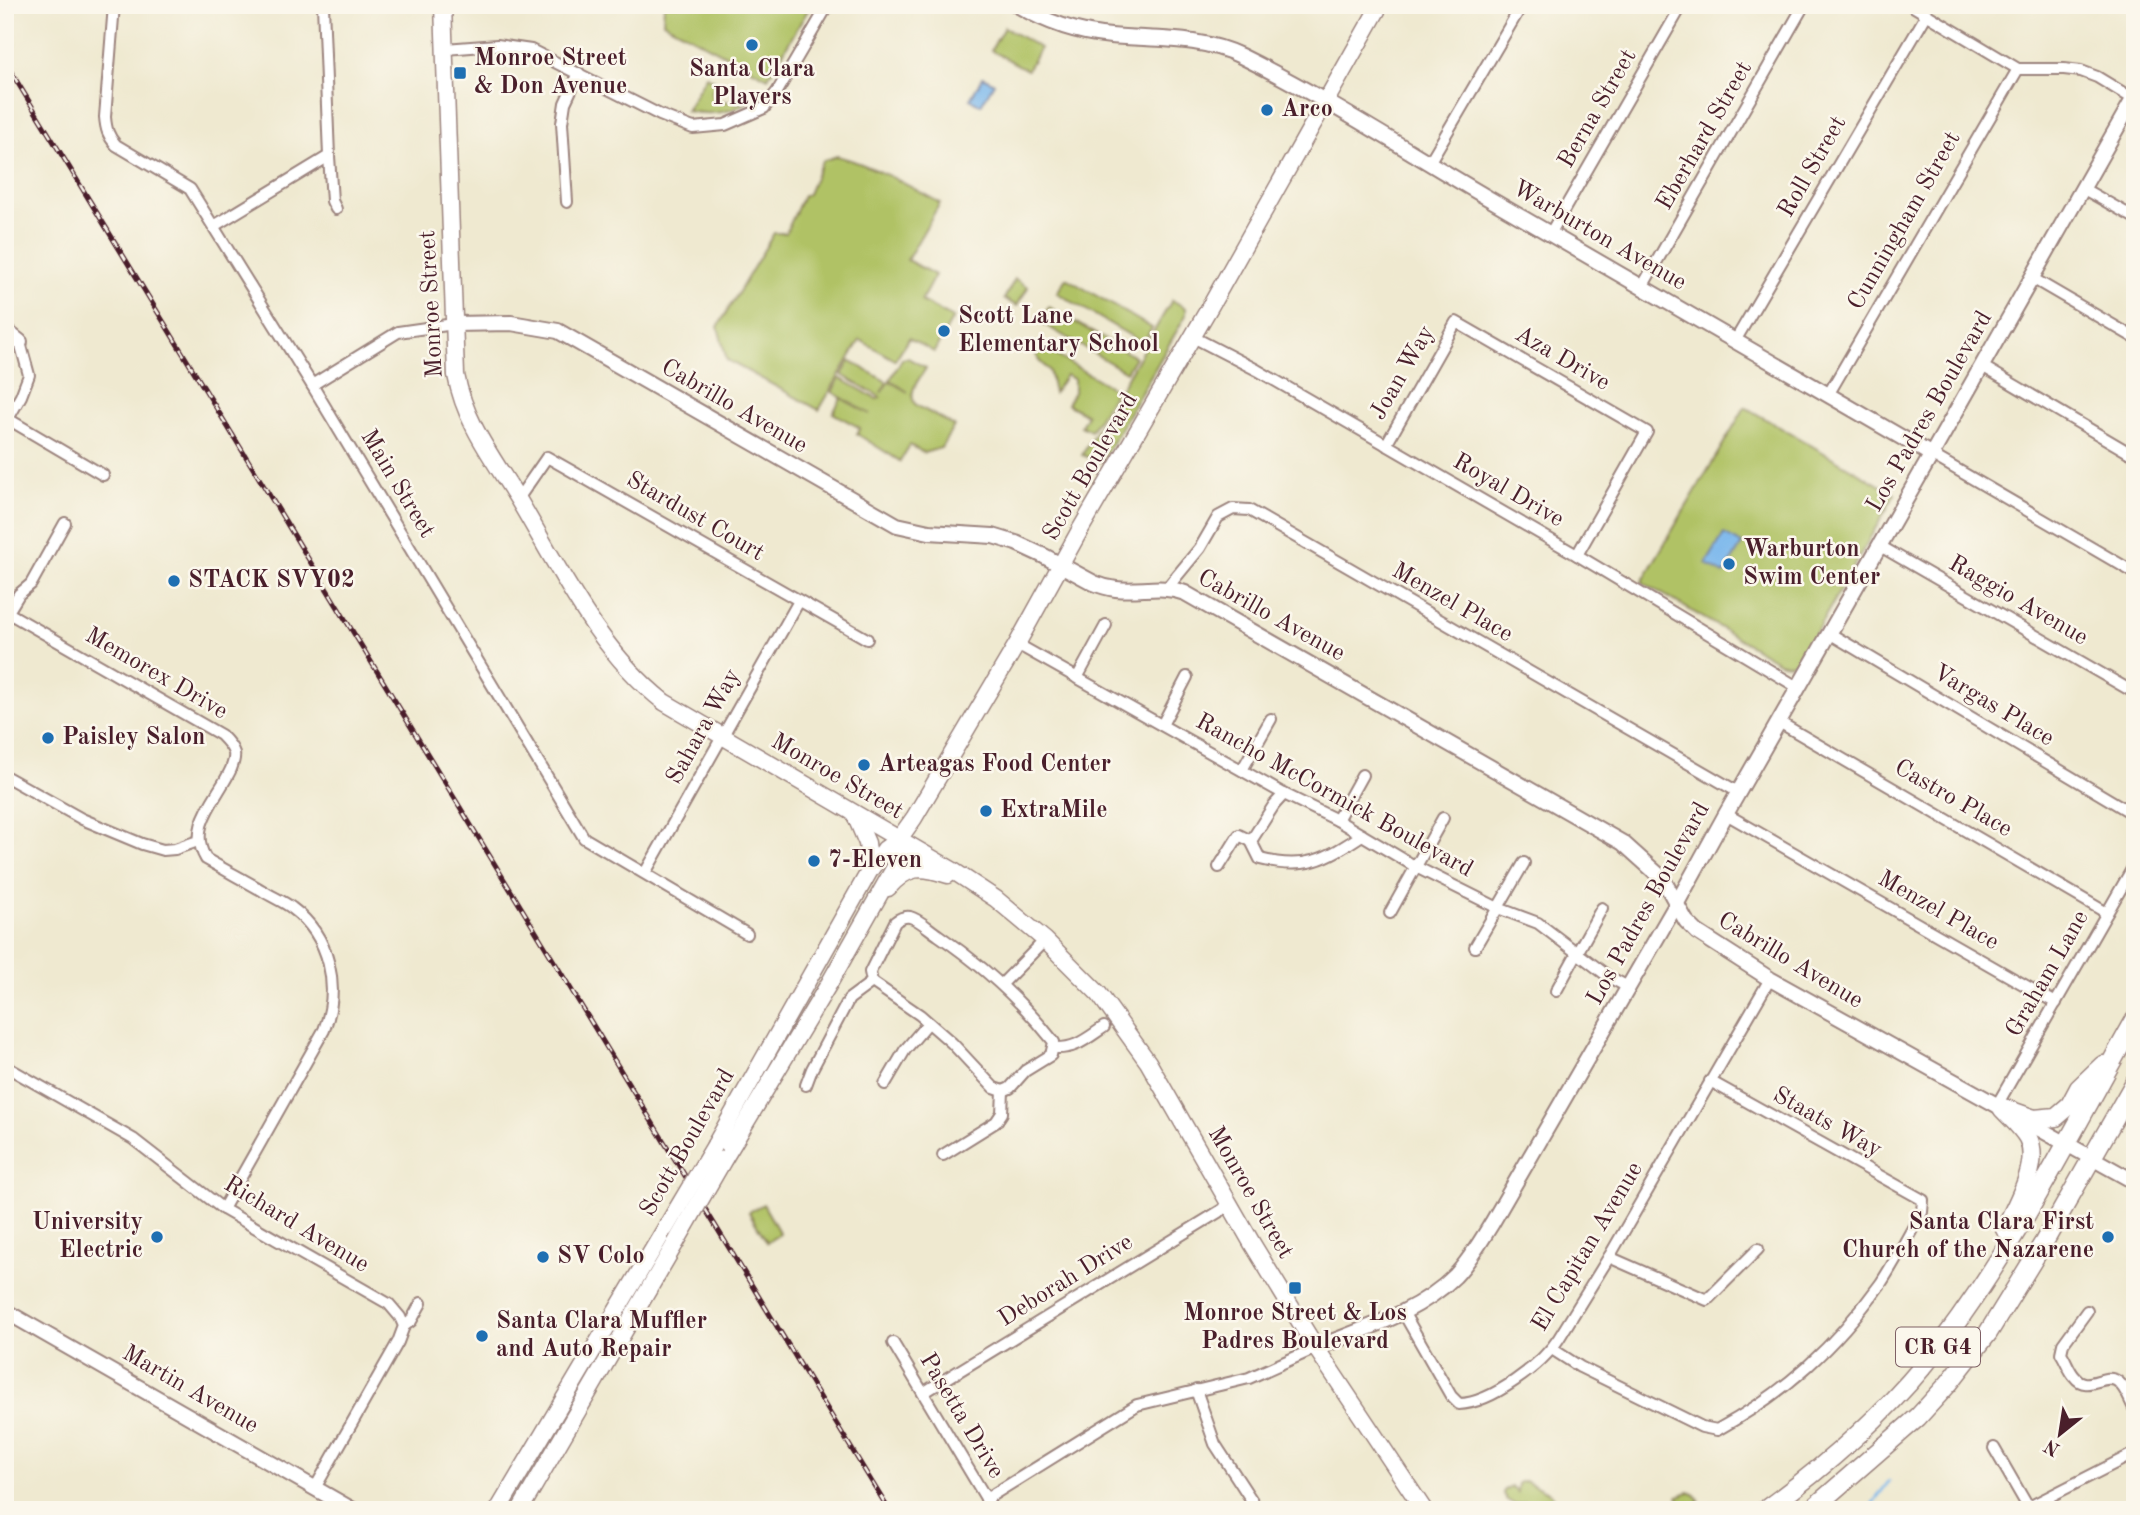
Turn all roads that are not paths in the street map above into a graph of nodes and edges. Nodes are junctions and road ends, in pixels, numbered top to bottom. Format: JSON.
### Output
{"nodes":[{"id":1,"x":114,"y":5,"type":"edge"},
{"id":2,"x":323,"y":5,"type":"edge"},
{"id":3,"x":443,"y":5,"type":"edge"},
{"id":4,"x":828,"y":5,"type":"edge"},
{"id":5,"x":1017,"y":5,"type":"edge"},
{"id":6,"x":1049,"y":5,"type":"edge"},
{"id":7,"x":1380,"y":5,"type":"edge"},
{"id":8,"x":1522,"y":5,"type":"edge"},
{"id":9,"x":1682,"y":5,"type":"edge"},
{"id":10,"x":1804,"y":5,"type":"edge"},
{"id":11,"x":1911,"y":5,"type":"edge"},
{"id":12,"x":1927,"y":14,"type":"junction"},
{"id":13,"x":1041,"y":19,"type":"junction"},
{"id":14,"x":445,"y":49,"type":"junction"},
{"id":15,"x":2018,"y":69,"type":"junction"},
{"id":16,"x":579,"y":73,"type":"junction"},
{"id":17,"x":2134,"y":98,"type":"edge"},
{"id":18,"x":1324,"y":102,"type":"junction"},
{"id":19,"x":329,"y":156,"type":"junction"},
{"id":20,"x":1429,"y":163,"type":"junction"},
{"id":21,"x":2082,"y":188,"type":"junction"},
{"id":22,"x":567,"y":202,"type":"dead end"},
{"id":23,"x":336,"y":209,"type":"dead end"},
{"id":24,"x":2135,"y":218,"type":"edge"},
{"id":25,"x":214,"y":226,"type":"junction"},
{"id":26,"x":1550,"y":234,"type":"junction"},
{"id":27,"x":2032,"y":278,"type":"junction"},
{"id":28,"x":1642,"y":287,"type":"junction"},
{"id":29,"x":1456,"y":322,"type":"joint"},
{"id":30,"x":454,"y":324,"type":"junction"},
{"id":31,"x":5,"y":330,"type":"edge"},
{"id":32,"x":1193,"y":337,"type":"junction"},
{"id":33,"x":2135,"y":338,"type":"edge"},
{"id":34,"x":1735,"y":341,"type":"junction"},
{"id":35,"x":20,"y":342,"type":"joint"},
{"id":36,"x":1982,"y":366,"type":"junction"},
{"id":37,"x":312,"y":384,"type":"junction"},
{"id":38,"x":1828,"y":395,"type":"junction"},
{"id":39,"x":7,"y":421,"type":"edge"},
{"id":40,"x":1386,"y":445,"type":"junction"},
{"id":41,"x":1932,"y":455,"type":"junction"},
{"id":42,"x":2135,"y":456,"type":"edge"},
{"id":43,"x":103,"y":475,"type":"dead end"},
{"id":44,"x":518,"y":499,"type":"junction"},
{"id":45,"x":65,"y":523,"type":"dead end"},
{"id":46,"x":1880,"y":545,"type":"junction"},
{"id":47,"x":1577,"y":555,"type":"junction"},
{"id":48,"x":1060,"y":565,"type":"junction"},
{"id":49,"x":2135,"y":573,"type":"edge"},
{"id":50,"x":1167,"y":587,"type":"junction"},
{"id":51,"x":799,"y":601,"type":"junction"},
{"id":52,"x":7,"y":611,"type":"edge"},
{"id":53,"x":1106,"y":625,"type":"dead end"},
{"id":54,"x":1829,"y":633,"type":"junction"},
{"id":55,"x":867,"y":639,"type":"dead end"},
{"id":56,"x":1017,"y":644,"type":"junction"},
{"id":57,"x":1187,"y":677,"type":"dead end"},
{"id":58,"x":1077,"y":678,"type":"junction"},
{"id":59,"x":1799,"y":688,"type":"junction"},
{"id":60,"x":2135,"y":693,"type":"edge"},
{"id":61,"x":1271,"y":719,"type":"dead end"},
{"id":62,"x":1779,"y":722,"type":"junction"},
{"id":63,"x":1162,"y":725,"type":"junction"},
{"id":64,"x":723,"y":738,"type":"junction"},
{"id":65,"x":1242,"y":770,"type":"junction"},
{"id":66,"x":1362,"y":775,"type":"dead end"},
{"id":67,"x":5,"y":776,"type":"edge"},
{"id":68,"x":1738,"y":792,"type":"junction"},
{"id":69,"x":1284,"y":794,"type":"junction"},
{"id":70,"x":1726,"y":814,"type":"junction"},
{"id":71,"x":855,"y":815,"type":"junction"},
{"id":72,"x":2135,"y":815,"type":"edge"},
{"id":73,"x":1443,"y":818,"type":"dead end"},
{"id":74,"x":1337,"y":820,"type":"junction"},
{"id":75,"x":1362,"y":835,"type":"junction"},
{"id":76,"x":899,"y":839,"type":"junction"},
{"id":77,"x":198,"y":841,"type":"junction"},
{"id":78,"x":1251,"y":841,"type":"junction"},
{"id":79,"x":1524,"y":863,"type":"dead end"},
{"id":80,"x":2135,"y":864,"type":"edge"},
{"id":81,"x":1219,"y":867,"type":"dead end"},
{"id":82,"x":1416,"y":867,"type":"junction"},
{"id":83,"x":870,"y":870,"type":"junction"},
{"id":84,"x":645,"y":873,"type":"junction"},
{"id":85,"x":971,"y":883,"type":"junction"},
{"id":86,"x":1677,"y":903,"type":"junction"},
{"id":87,"x":872,"y":906,"type":"junction"},
{"id":88,"x":1497,"y":908,"type":"junction"},
{"id":89,"x":1602,"y":908,"type":"dead end"},
{"id":90,"x":1390,"y":913,"type":"dead end"},
{"id":91,"x":2107,"y":913,"type":"junction"},
{"id":92,"x":747,"y":934,"type":"dead end"},
{"id":93,"x":1045,"y":940,"type":"junction"},
{"id":94,"x":1475,"y":947,"type":"dead end"},
{"id":95,"x":1578,"y":953,"type":"junction"},
{"id":96,"x":1770,"y":979,"type":"junction"},
{"id":97,"x":872,"y":982,"type":"junction"},
{"id":98,"x":1002,"y":984,"type":"junction"},
{"id":99,"x":1629,"y":987,"type":"junction"},
{"id":100,"x":1556,"y":991,"type":"dead end"},
{"id":101,"x":2056,"y":1003,"type":"junction"},
{"id":102,"x":2135,"y":1020,"type":"edge"},
{"id":103,"x":928,"y":1023,"type":"junction"},
{"id":104,"x":1104,"y":1027,"type":"dead end"},
{"id":105,"x":1054,"y":1048,"type":"junction"},
{"id":106,"x":2116,"y":1053,"type":"junction"},
{"id":107,"x":5,"y":1066,"type":"edge"},
{"id":108,"x":1710,"y":1082,"type":"junction"},
{"id":109,"x":2135,"y":1082,"type":"edge"},
{"id":110,"x":885,"y":1084,"type":"dead end"},
{"id":111,"x":806,"y":1085,"type":"dead end"},
{"id":112,"x":1003,"y":1091,"type":"junction"},
{"id":113,"x":1999,"y":1106,"type":"junction"},
{"id":114,"x":2065,"y":1145,"type":"junction"},
{"id":115,"x":943,"y":1155,"type":"dead end"},
{"id":116,"x":2092,"y":1159,"type":"junction"},
{"id":117,"x":2135,"y":1182,"type":"edge"},
{"id":118,"x":1230,"y":1205,"type":"junction"},
{"id":119,"x":223,"y":1209,"type":"junction"},
{"id":120,"x":1758,"y":1248,"type":"dead end"},
{"id":121,"x":1609,"y":1257,"type":"junction"},
{"id":122,"x":1980,"y":1287,"type":"junction"},
{"id":123,"x":421,"y":1303,"type":"dead end"},
{"id":124,"x":5,"y":1311,"type":"edge"},
{"id":125,"x":2087,"y":1311,"type":"dead end"},
{"id":126,"x":1403,"y":1312,"type":"junction"},
{"id":127,"x":404,"y":1326,"type":"junction"},
{"id":128,"x":893,"y":1343,"type":"dead end"},
{"id":129,"x":1317,"y":1348,"type":"junction"},
{"id":130,"x":1552,"y":1349,"type":"junction"},
{"id":131,"x":1196,"y":1390,"type":"junction"},
{"id":132,"x":923,"y":1393,"type":"junction"},
{"id":133,"x":2135,"y":1410,"type":"edge"},
{"id":134,"x":1994,"y":1448,"type":"dead end"},
{"id":135,"x":2135,"y":1453,"type":"edge"},
{"id":136,"x":315,"y":1488,"type":"junction"},
{"id":137,"x":986,"y":1499,"type":"junction"},
{"id":138,"x":2026,"y":1509,"type":"edge"},
{"id":139,"x":353,"y":1510,"type":"edge"},
{"id":140,"x":498,"y":1510,"type":"edge"},
{"id":141,"x":520,"y":1510,"type":"edge"},
{"id":142,"x":993,"y":1510,"type":"edge"},
{"id":143,"x":1258,"y":1510,"type":"edge"},
{"id":144,"x":1423,"y":1510,"type":"edge"},
{"id":145,"x":1765,"y":1510,"type":"edge"},
{"id":146,"x":1811,"y":1510,"type":"edge"}],
"edges":[{"from":1,"to":25,"type":"street","name":"Main Street"},
{"from":2,"to":19,"type":"street"},
{"from":3,"to":14,"type":"main road","name":"Monroe Street"},
{"from":4,"to":16,"type":"street"},
{"from":5,"to":13,"type":"street","name":"Warburton Avenue"},
{"from":6,"to":13,"type":"street"},
{"from":7,"to":18,"type":"main road","name":"Scott Boulevard"},
{"from":8,"to":20,"type":"street"},
{"from":9,"to":26,"type":"street","name":"Berna Street"},
{"from":10,"to":28,"type":"street","name":"Eberhard Street"},
{"from":11,"to":12,"type":"street"},
{"from":12,"to":15,"type":"street"},
{"from":12,"to":34,"type":"street","name":"Roll Street"},
{"from":13,"to":18,"type":"street","name":"Warburton Avenue"},
{"from":14,"to":16,"type":"street"},
{"from":14,"to":30,"type":"main road","name":"Monroe Street"},
{"from":15,"to":17,"type":"street"},
{"from":15,"to":38,"type":"street","name":"Cunningham Street"},
{"from":16,"to":22,"type":"street"},
{"from":17,"to":21,"type":"street","name":"Los Padres Boulevard"},
{"from":18,"to":20,"type":"street","name":"Warburton Avenue"},
{"from":18,"to":32,"type":"main road","name":"Scott Boulevard"},
{"from":19,"to":23,"type":"street"},
{"from":19,"to":25,"type":"street"},
{"from":20,"to":26,"type":"street","name":"Warburton Avenue"},
{"from":21,"to":24,"type":"street"},
{"from":21,"to":27,"type":"street","name":"Los Padres Boulevard"},
{"from":25,"to":37,"type":"street","name":"Main Street"},
{"from":26,"to":28,"type":"street","name":"Warburton Avenue"},
{"from":27,"to":33,"type":"street"},
{"from":27,"to":36,"type":"street","name":"Los Padres Boulevard"},
{"from":28,"to":34,"type":"street","name":"Warburton Avenue"},
{"from":29,"to":40,"type":"street","name":"Joan Way"},
{"from":29,"to":47,"type":"street","name":"Aza Drive"},
{"from":30,"to":37,"type":"street","name":"Cabrillo Avenue"},
{"from":30,"to":44,"type":"main road","name":"Monroe Street"},
{"from":30,"to":48,"type":"street","name":"Cabrillo Avenue"},
{"from":31,"to":35,"type":"street"},
{"from":32,"to":40,"type":"street","name":"Royal Drive"},
{"from":32,"to":48,"type":"main road","name":"Scott Boulevard"},
{"from":34,"to":38,"type":"street","name":"Warburton Avenue"},
{"from":35,"to":39,"type":"street"},
{"from":36,"to":41,"type":"street","name":"Los Padres Boulevard"},
{"from":36,"to":42,"type":"street"},
{"from":37,"to":84,"type":"street","name":"Main Street"},
{"from":38,"to":41,"type":"street","name":"Warburton Avenue"},
{"from":39,"to":43,"type":"street"},
{"from":40,"to":47,"type":"street","name":"Royal Drive"},
{"from":41,"to":46,"type":"street","name":"Los Padres Boulevard"},
{"from":41,"to":49,"type":"street","name":"Warburton Avenue"},
{"from":44,"to":51,"type":"street","name":"Stardust Court"},
{"from":44,"to":64,"type":"main road","name":"Monroe Street"},
{"from":45,"to":52,"type":"street"},
{"from":46,"to":54,"type":"street","name":"Los Padres Boulevard"},
{"from":46,"to":60,"type":"street","name":"Raggio Avenue"},
{"from":47,"to":59,"type":"street","name":"Royal Drive"},
{"from":48,"to":50,"type":"street","name":"Cabrillo Avenue"},
{"from":48,"to":56,"type":"main road","name":"Scott Boulevard"},
{"from":50,"to":68,"type":"street","name":"Menzel Place"},
{"from":50,"to":86,"type":"street","name":"Cabrillo Avenue"},
{"from":51,"to":55,"type":"street","name":"Stardust Court"},
{"from":51,"to":64,"type":"street","name":"Sahara Way"},
{"from":52,"to":77,"type":"street","name":"Memorex Drive"},
{"from":53,"to":58,"type":"street"},
{"from":54,"to":59,"type":"street","name":"Los Padres Boulevard"},
{"from":54,"to":72,"type":"street","name":"Vargas Place"},
{"from":56,"to":58,"type":"street","name":"Rancho McCormick Boulevard"},
{"from":56,"to":76,"type":"main road","name":"Scott Boulevard"},
{"from":57,"to":63,"type":"street"},
{"from":58,"to":63,"type":"street","name":"Rancho McCormick Boulevard"},
{"from":59,"to":62,"type":"street","name":"Los Padres Boulevard"},
{"from":61,"to":65,"type":"street"},
{"from":62,"to":68,"type":"street","name":"Los Padres Boulevard"},
{"from":62,"to":91,"type":"street","name":"Castro Place"},
{"from":63,"to":65,"type":"street","name":"Rancho McCormick Boulevard"},
{"from":64,"to":71,"type":"main road","name":"Monroe Street"},
{"from":64,"to":84,"type":"street","name":"Sahara Way"},
{"from":65,"to":69,"type":"street","name":"Rancho McCormick Boulevard"},
{"from":66,"to":74,"type":"street"},
{"from":67,"to":77,"type":"street"},
{"from":68,"to":70,"type":"street","name":"Los Padres Boulevard"},
{"from":69,"to":74,"type":"street","name":"Rancho McCormick Boulevard"},
{"from":69,"to":78,"type":"street"},
{"from":70,"to":86,"type":"street","name":"Los Padres Boulevard"},
{"from":70,"to":101,"type":"street","name":"Menzel Place"},
{"from":71,"to":76,"type":"main road","name":"Monroe Street"},
{"from":71,"to":83,"type":"main road"},
{"from":73,"to":82,"type":"street"},
{"from":74,"to":75,"type":"street","name":"Rancho McCormick Boulevard"},
{"from":75,"to":78,"type":"street"},
{"from":75,"to":82,"type":"street","name":"Rancho McCormick Boulevard"},
{"from":76,"to":83,"type":"main road","name":"Scott Boulevard"},
{"from":76,"to":85,"type":"main road","name":"Monroe Street"},
{"from":76,"to":87,"type":"main road","name":"Scott Boulevard"},
{"from":77,"to":119,"type":"street"},
{"from":78,"to":81,"type":"street"},
{"from":79,"to":88,"type":"street"},
{"from":80,"to":91,"type":"street","name":"Graham Lane"},
{"from":82,"to":88,"type":"street","name":"Rancho McCormick Boulevard"},
{"from":82,"to":90,"type":"street"},
{"from":83,"to":140,"type":"main road","name":"Scott Boulevard","bridge":true},
{"from":84,"to":92,"type":"street","name":"Main Street"},
{"from":85,"to":87,"type":"main road"},
{"from":85,"to":93,"type":"main road","name":"Monroe Street"},
{"from":86,"to":96,"type":"street","name":"Cabrillo Avenue"},
{"from":86,"to":99,"type":"street","name":"Los Padres Boulevard"},
{"from":87,"to":141,"type":"main road","name":"Scott Boulevard","bridge":true},
{"from":88,"to":94,"type":"street"},
{"from":88,"to":95,"type":"street","name":"Rancho McCormick Boulevard"},
{"from":89,"to":95,"type":"street"},
{"from":91,"to":101,"type":"street","name":"Graham Lane"},
{"from":93,"to":98,"type":"street"},
{"from":93,"to":118,"type":"main road","name":"Monroe Street"},
{"from":95,"to":99,"type":"street","name":"Rancho McCormick Boulevard"},
{"from":95,"to":100,"type":"street"},
{"from":96,"to":108,"type":"street","name":"El Capitan Avenue"},
{"from":96,"to":113,"type":"street","name":"Cabrillo Avenue"},
{"from":97,"to":98,"type":"street"},
{"from":97,"to":103,"type":"street"},
{"from":97,"to":111,"type":"street"},
{"from":98,"to":105,"type":"street"},
{"from":99,"to":126,"type":"street","name":"Los Padres Boulevard"},
{"from":101,"to":113,"type":"street","name":"Graham Lane"},
{"from":102,"to":106,"type":"highway","number":"CR G4"},
{"from":103,"to":110,"type":"street"},
{"from":103,"to":112,"type":"street"},
{"from":104,"to":105,"type":"street"},
{"from":105,"to":112,"type":"street"},
{"from":106,"to":113,"type":"highway"},
{"from":106,"to":114,"type":"highway","number":"CR G4"},
{"from":107,"to":119,"type":"street","name":"Richard Avenue"},
{"from":108,"to":121,"type":"street","name":"El Capitan Avenue"},
{"from":108,"to":130,"type":"street","name":"Staats Way"},
{"from":109,"to":116,"type":"highway","number":"CR G4"},
{"from":112,"to":115,"type":"street"},
{"from":113,"to":114,"type":"street","name":"Cabrillo Avenue"},
{"from":113,"to":122,"type":"highway"},
{"from":114,"to":116,"type":"street","name":"Cabrillo Avenue"},
{"from":114,"to":122,"type":"highway","number":"CR G4"},
{"from":116,"to":117,"type":"street","name":"Cabrillo Avenue"},
{"from":116,"to":146,"type":"highway","number":"CR G4"},
{"from":118,"to":129,"type":"main road","name":"Monroe Street"},
{"from":118,"to":132,"type":"street","name":"Deborah Drive"},
{"from":119,"to":127,"type":"street","name":"Richard Avenue"},
{"from":120,"to":121,"type":"street"},
{"from":121,"to":130,"type":"street","name":"El Capitan Avenue"},
{"from":122,"to":145,"type":"highway","number":"CR G4"},
{"from":123,"to":127,"type":"street"},
{"from":124,"to":136,"type":"street","name":"Martin Avenue"},
{"from":125,"to":133,"type":"street"},
{"from":126,"to":129,"type":"street","name":"Los Padres Boulevard"},
{"from":126,"to":130,"type":"street","name":"El Capitan Avenue"},
{"from":127,"to":136,"type":"street"},
{"from":128,"to":132,"type":"street","name":"Pasetta Drive"},
{"from":129,"to":131,"type":"street","name":"Los Padres Boulevard"},
{"from":129,"to":144,"type":"main road","name":"Monroe Street"},
{"from":131,"to":137,"type":"street","name":"Los Padres Boulevard"},
{"from":131,"to":143,"type":"street"},
{"from":132,"to":137,"type":"street","name":"Pasetta Drive"},
{"from":134,"to":138,"type":"street"},
{"from":135,"to":138,"type":"street"},
{"from":136,"to":139,"type":"street","name":"Martin Avenue"},
{"from":137,"to":142,"type":"street","name":"Pasetta Drive"}]}
